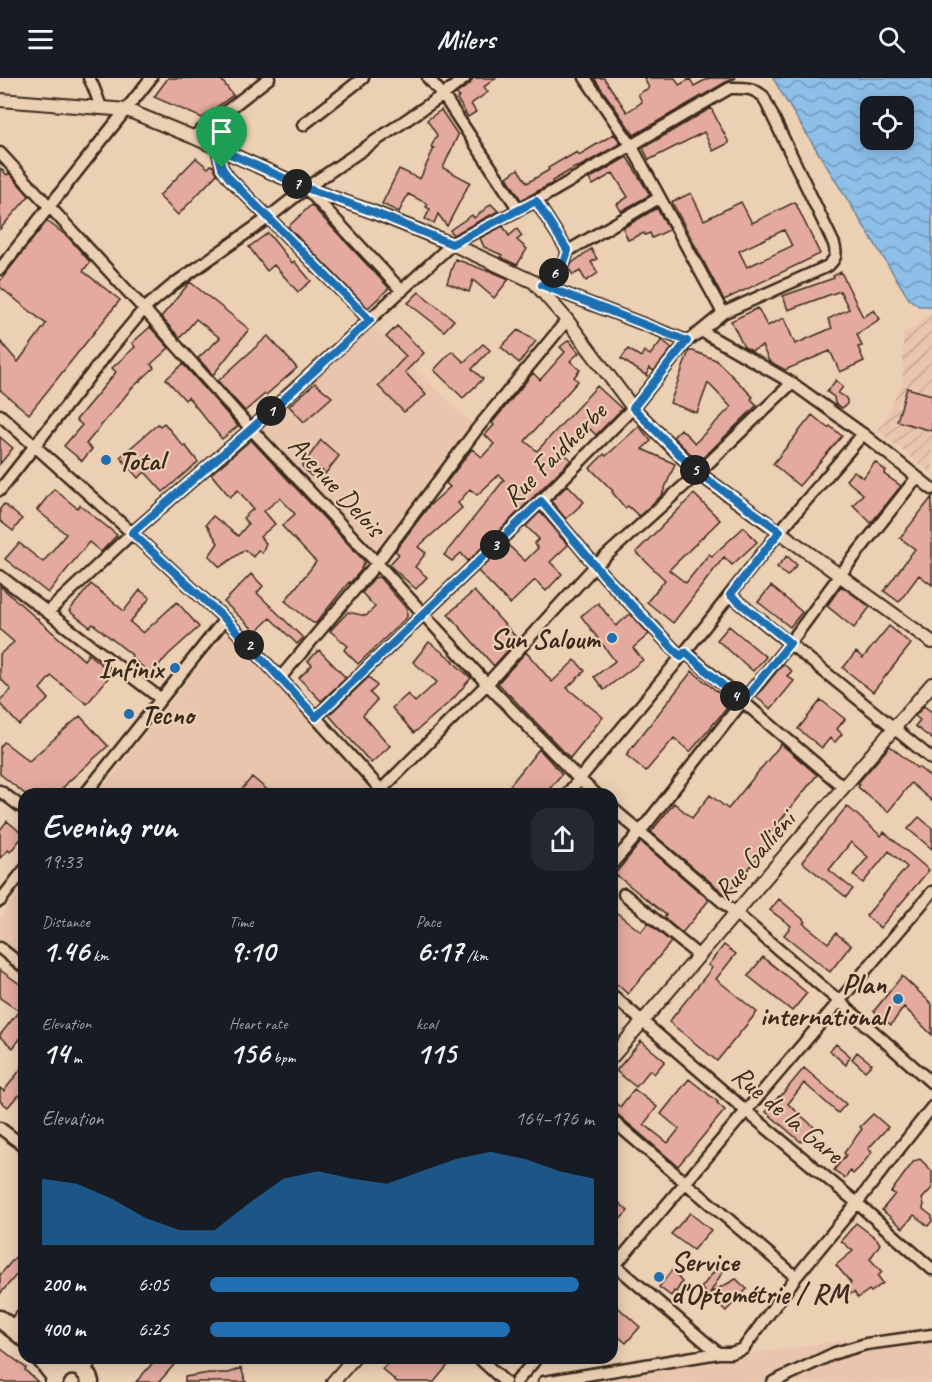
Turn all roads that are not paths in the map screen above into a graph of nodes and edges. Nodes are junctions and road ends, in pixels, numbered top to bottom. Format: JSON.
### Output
{"nodes":[{"id":1,"x":89,"y":78,"type":"edge"},
{"id":2,"x":151,"y":78,"type":"edge"},
{"id":3,"x":363,"y":78,"type":"edge"},
{"id":4,"x":428,"y":78,"type":"edge"},
{"id":5,"x":465,"y":78,"type":"edge"},
{"id":6,"x":585,"y":78,"type":"edge"},
{"id":7,"x":263,"y":80,"type":"edge"},
{"id":8,"x":443,"y":95,"type":"junction"},
{"id":9,"x":0,"y":100,"type":"edge"},
{"id":10,"x":101,"y":107,"type":"junction"},
{"id":11,"x":127,"y":110,"type":"junction"},
{"id":12,"x":303,"y":124,"type":"dead end"},
{"id":13,"x":193,"y":137,"type":"junction"},
{"id":14,"x":631,"y":145,"type":"junction"},
{"id":15,"x":217,"y":148,"type":"junction"},
{"id":16,"x":0,"y":153,"type":"edge"},
{"id":17,"x":306,"y":188,"type":"junction"},
{"id":18,"x":659,"y":198,"type":"junction"},
{"id":19,"x":536,"y":201,"type":"junction"},
{"id":20,"x":50,"y":206,"type":"junction"},
{"id":21,"x":519,"y":210,"type":"junction"},
{"id":22,"x":268,"y":218,"type":"junction"},
{"id":23,"x":452,"y":244,"type":"junction"},
{"id":24,"x":568,"y":251,"type":"junction"},
{"id":25,"x":0,"y":269,"type":"edge"},
{"id":26,"x":538,"y":283,"type":"junction"},
{"id":27,"x":402,"y":291,"type":"junction"},
{"id":28,"x":144,"y":309,"type":"junction"},
{"id":29,"x":723,"y":313,"type":"junction"},
{"id":30,"x":370,"y":320,"type":"junction"},
{"id":31,"x":567,"y":320,"type":"junction"},
{"id":32,"x":701,"y":331,"type":"junction"},
{"id":33,"x":687,"y":341,"type":"junction"},
{"id":34,"x":792,"y":383,"type":"junction"},
{"id":35,"x":633,"y":408,"type":"junction"},
{"id":36,"x":0,"y":415,"type":"edge"},
{"id":37,"x":251,"y":429,"type":"junction"},
{"id":38,"x":863,"y":434,"type":"junction"},
{"id":39,"x":36,"y":446,"type":"junction"},
{"id":40,"x":698,"y":473,"type":"junction"},
{"id":41,"x":917,"y":477,"type":"junction"},
{"id":42,"x":932,"y":489,"type":"edge"},
{"id":43,"x":0,"y":490,"type":"edge"},
{"id":44,"x":541,"y":501,"type":"junction"},
{"id":45,"x":780,"y":531,"type":"junction"},
{"id":46,"x":132,"y":533,"type":"junction"},
{"id":47,"x":377,"y":563,"type":"junction"},
{"id":48,"x":596,"y":566,"type":"junction"},
{"id":49,"x":840,"y":575,"type":"junction"},
{"id":50,"x":0,"y":576,"type":"edge"},
{"id":51,"x":730,"y":595,"type":"junction"},
{"id":52,"x":48,"y":612,"type":"junction"},
{"id":53,"x":423,"y":615,"type":"junction"},
{"id":54,"x":225,"y":619,"type":"junction"},
{"id":55,"x":932,"y":642,"type":"edge"},
{"id":56,"x":790,"y":643,"type":"junction"},
{"id":57,"x":683,"y":654,"type":"junction"},
{"id":58,"x":280,"y":678,"type":"junction"},
{"id":59,"x":487,"y":684,"type":"junction"},
{"id":60,"x":932,"y":684,"type":"edge"},
{"id":61,"x":161,"y":699,"type":"junction"},
{"id":62,"x":742,"y":702,"type":"junction"},
{"id":63,"x":316,"y":717,"type":"junction"},
{"id":64,"x":894,"y":728,"type":"junction"},
{"id":65,"x":932,"y":759,"type":"edge"},
{"id":66,"x":579,"y":779,"type":"junction"},
{"id":67,"x":90,"y":788,"type":"edge"},
{"id":68,"x":379,"y":788,"type":"edge"},
{"id":69,"x":387,"y":788,"type":"edge"},
{"id":70,"x":572,"y":788,"type":"edge"},
{"id":71,"x":589,"y":788,"type":"edge"},
{"id":72,"x":843,"y":788,"type":"junction"},
{"id":73,"x":0,"y":791,"type":"edge"},
{"id":74,"x":18,"y":804,"type":"edge"},
{"id":75,"x":618,"y":813,"type":"edge"},
{"id":76,"x":640,"y":832,"type":"junction"},
{"id":77,"x":618,"y":857,"type":"edge"},
{"id":78,"x":18,"y":878,"type":"edge"},
{"id":79,"x":932,"y":892,"type":"edge"},
{"id":80,"x":624,"y":894,"type":"dead end"},
{"id":81,"x":0,"y":901,"type":"edge"},
{"id":82,"x":735,"y":913,"type":"junction"},
{"id":83,"x":0,"y":948,"type":"edge"},
{"id":84,"x":699,"y":956,"type":"junction"},
{"id":85,"x":18,"y":962,"type":"edge"},
{"id":86,"x":618,"y":1000,"type":"edge"},
{"id":87,"x":839,"y":1001,"type":"junction"},
{"id":88,"x":643,"y":1021,"type":"junction"},
{"id":89,"x":618,"y":1050,"type":"edge"},
{"id":90,"x":932,"y":1083,"type":"edge"},
{"id":91,"x":932,"y":1107,"type":"edge"},
{"id":92,"x":746,"y":1111,"type":"junction"},
{"id":93,"x":618,"y":1125,"type":"edge"},
{"id":94,"x":0,"y":1128,"type":"edge"},
{"id":95,"x":18,"y":1142,"type":"edge"},
{"id":96,"x":684,"y":1183,"type":"junction"},
{"id":97,"x":857,"y":1203,"type":"junction"},
{"id":98,"x":618,"y":1262,"type":"edge"},
{"id":99,"x":932,"y":1269,"type":"edge"},
{"id":100,"x":618,"y":1270,"type":"edge"},
{"id":101,"x":796,"y":1277,"type":"junction"},
{"id":102,"x":932,"y":1335,"type":"edge"},
{"id":103,"x":718,"y":1353,"type":"junction"},
{"id":104,"x":95,"y":1364,"type":"edge"},
{"id":105,"x":349,"y":1364,"type":"edge"},
{"id":106,"x":485,"y":1364,"type":"edge"},
{"id":107,"x":532,"y":1364,"type":"edge"},
{"id":108,"x":57,"y":1371,"type":"edge"},
{"id":109,"x":87,"y":1377,"type":"edge"},
{"id":110,"x":333,"y":1382,"type":"edge"},
{"id":111,"x":505,"y":1382,"type":"edge"},
{"id":112,"x":516,"y":1382,"type":"edge"},
{"id":113,"x":544,"y":1382,"type":"edge"},
{"id":114,"x":773,"y":1382,"type":"edge"}],
"edges":[{"from":1,"to":10,"type":"street"},
{"from":2,"to":11,"type":"street"},
{"from":3,"to":12,"type":"street"},
{"from":4,"to":8,"type":"street"},
{"from":5,"to":8,"type":"street"},
{"from":6,"to":14,"type":"street"},
{"from":7,"to":13,"type":"street"},
{"from":8,"to":17,"type":"street"},
{"from":8,"to":21,"type":"street"},
{"from":9,"to":10,"type":"street"},
{"from":10,"to":11,"type":"street"},
{"from":11,"to":13,"type":"street"},
{"from":11,"to":20,"type":"street"},
{"from":13,"to":15,"type":"street"},
{"from":14,"to":18,"type":"street"},
{"from":14,"to":19,"type":"street"},
{"from":14,"to":29,"type":"street","name":"Rue Faidherbe"},
{"from":15,"to":17,"type":"street"},
{"from":15,"to":22,"type":"street"},
{"from":16,"to":20,"type":"street","name":"Avenue Delois"},
{"from":17,"to":22,"type":"street"},
{"from":17,"to":23,"type":"street"},
{"from":17,"to":27,"type":"street"},
{"from":18,"to":24,"type":"street"},
{"from":18,"to":29,"type":"street"},
{"from":19,"to":21,"type":"street"},
{"from":19,"to":24,"type":"street"},
{"from":20,"to":25,"type":"street"},
{"from":20,"to":28,"type":"street","name":"Avenue Delois"},
{"from":21,"to":23,"type":"street"},
{"from":22,"to":28,"type":"street"},
{"from":22,"to":30,"type":"street"},
{"from":23,"to":26,"type":"street"},
{"from":23,"to":27,"type":"street"},
{"from":24,"to":26,"type":"street"},
{"from":26,"to":31,"type":"street"},
{"from":26,"to":33,"type":"street"},
{"from":27,"to":30,"type":"street"},
{"from":28,"to":37,"type":"street","name":"Avenue Delois"},
{"from":28,"to":39,"type":"street"},
{"from":29,"to":32,"type":"street","name":"Rue Faidherbe"},
{"from":30,"to":37,"type":"street"},
{"from":31,"to":35,"type":"street"},
{"from":31,"to":47,"type":"street"},
{"from":32,"to":33,"type":"street","name":"Rue Faidherbe"},
{"from":32,"to":34,"type":"street"},
{"from":33,"to":35,"type":"street","name":"Rue Faidherbe"},
{"from":34,"to":38,"type":"street"},
{"from":34,"to":40,"type":"street"},
{"from":35,"to":40,"type":"street"},
{"from":35,"to":44,"type":"street","name":"Rue Faidherbe"},
{"from":36,"to":39,"type":"street"},
{"from":37,"to":46,"type":"street"},
{"from":37,"to":47,"type":"street","name":"Avenue Delois"},
{"from":38,"to":41,"type":"street"},
{"from":38,"to":45,"type":"street"},
{"from":39,"to":43,"type":"street"},
{"from":39,"to":46,"type":"street"},
{"from":40,"to":45,"type":"street"},
{"from":40,"to":48,"type":"street"},
{"from":41,"to":42,"type":"street"},
{"from":41,"to":49,"type":"street"},
{"from":44,"to":48,"type":"street"},
{"from":44,"to":53,"type":"street","name":"Rue Faidherbe"},
{"from":45,"to":49,"type":"street"},
{"from":45,"to":51,"type":"street"},
{"from":46,"to":52,"type":"street"},
{"from":46,"to":54,"type":"street"},
{"from":47,"to":53,"type":"street","name":"Avenue Delois"},
{"from":47,"to":58,"type":"street"},
{"from":48,"to":57,"type":"street"},
{"from":48,"to":59,"type":"street"},
{"from":49,"to":55,"type":"street"},
{"from":49,"to":56,"type":"street"},
{"from":50,"to":52,"type":"street"},
{"from":51,"to":56,"type":"street"},
{"from":51,"to":57,"type":"street"},
{"from":52,"to":61,"type":"street"},
{"from":53,"to":59,"type":"street","name":"Avenue Delois"},
{"from":53,"to":63,"type":"street","name":"Rue Faidherbe"},
{"from":54,"to":58,"type":"street"},
{"from":54,"to":61,"type":"street"},
{"from":56,"to":62,"type":"street"},
{"from":56,"to":64,"type":"street"},
{"from":57,"to":62,"type":"street"},
{"from":57,"to":66,"type":"street"},
{"from":58,"to":63,"type":"street"},
{"from":59,"to":66,"type":"street","name":"Avenue Delois"},
{"from":59,"to":69,"type":"street"},
{"from":60,"to":64,"type":"street","name":"Rue Galliéni"},
{"from":61,"to":67,"type":"street"},
{"from":62,"to":72,"type":"street"},
{"from":62,"to":76,"type":"street"},
{"from":63,"to":68,"type":"street"},
{"from":64,"to":65,"type":"street"},
{"from":64,"to":72,"type":"street","name":"Rue Galliéni"},
{"from":66,"to":70,"type":"street"},
{"from":66,"to":71,"type":"street","name":"Avenue Delois"},
{"from":72,"to":82,"type":"street","name":"Rue Galliéni"},
{"from":73,"to":74,"type":"street"},
{"from":75,"to":76,"type":"street"},
{"from":76,"to":77,"type":"street"},
{"from":76,"to":82,"type":"street"},
{"from":78,"to":81,"type":"street"},
{"from":79,"to":87,"type":"street"},
{"from":80,"to":84,"type":"street"},
{"from":82,"to":84,"type":"street","name":"Rue Galliéni"},
{"from":82,"to":87,"type":"street"},
{"from":83,"to":85,"type":"street"},
{"from":84,"to":88,"type":"street","name":"Rue Galliéni"},
{"from":86,"to":88,"type":"street","name":"Rue de la Gare"},
{"from":87,"to":90,"type":"street"},
{"from":87,"to":92,"type":"street"},
{"from":88,"to":89,"type":"street","name":"Rue Galliéni"},
{"from":88,"to":92,"type":"street","name":"Rue de la Gare"},
{"from":91,"to":97,"type":"street"},
{"from":92,"to":96,"type":"street"},
{"from":92,"to":97,"type":"street","name":"Rue de la Gare"},
{"from":93,"to":96,"type":"street"},
{"from":94,"to":95,"type":"street"},
{"from":96,"to":98,"type":"street"},
{"from":96,"to":101,"type":"street"},
{"from":97,"to":99,"type":"street","name":"Rue de la Gare"},
{"from":97,"to":101,"type":"street"},
{"from":100,"to":103,"type":"street"},
{"from":101,"to":103,"type":"street"},
{"from":102,"to":114,"type":"street"},
{"from":103,"to":113,"type":"street"},
{"from":104,"to":109,"type":"lane"},
{"from":105,"to":110,"type":"street"},
{"from":106,"to":111,"type":"street"},
{"from":107,"to":112,"type":"street"},
{"from":108,"to":109,"type":"highway"}]}
